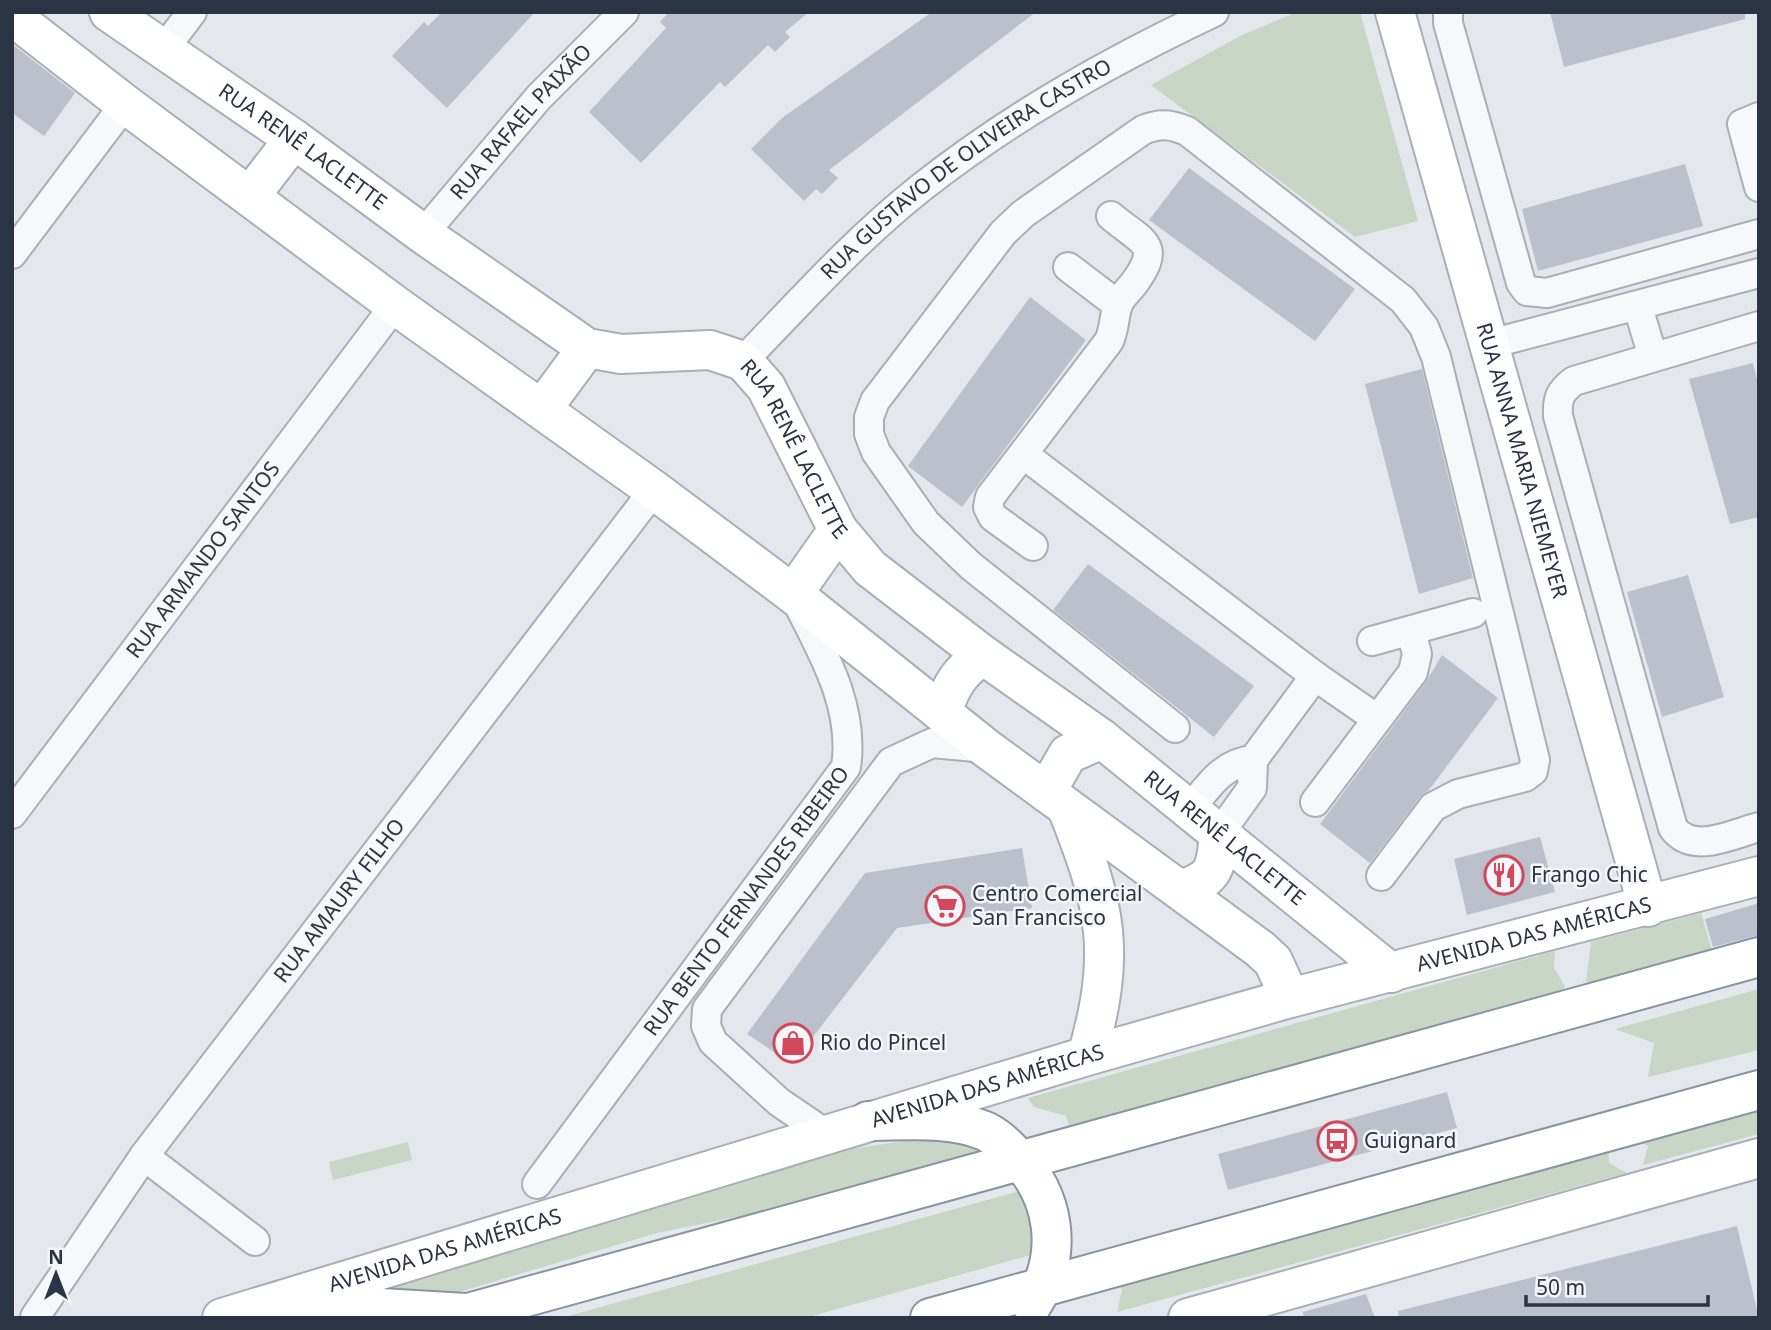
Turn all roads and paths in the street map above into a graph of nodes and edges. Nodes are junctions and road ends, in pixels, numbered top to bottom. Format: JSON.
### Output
{"nodes":[{"id":1,"x":109,"y":12,"type":"edge"},
{"id":2,"x":192,"y":12,"type":"edge"},
{"id":3,"x":624,"y":12,"type":"edge"},
{"id":4,"x":1214,"y":12,"type":"edge"},
{"id":5,"x":1395,"y":12,"type":"edge"},
{"id":6,"x":1448,"y":12,"type":"edge"},
{"id":7,"x":12,"y":16,"type":"edge"},
{"id":8,"x":164,"y":49,"type":"junction"},
{"id":9,"x":125,"y":104,"type":"junction"},
{"id":10,"x":1759,"y":117,"type":"edge"},
{"id":11,"x":294,"y":139,"type":"junction"},
{"id":12,"x":1759,"y":187,"type":"edge"},
{"id":13,"x":250,"y":196,"type":"junction"},
{"id":14,"x":1111,"y":216,"type":"dead end"},
{"id":15,"x":423,"y":234,"type":"junction"},
{"id":16,"x":1746,"y":238,"type":"edge"},
{"id":17,"x":12,"y":254,"type":"edge"},
{"id":18,"x":1068,"y":267,"type":"dead end"},
{"id":19,"x":1751,"y":275,"type":"edge"},
{"id":20,"x":396,"y":305,"type":"junction"},
{"id":21,"x":1118,"y":305,"type":"junction"},
{"id":22,"x":1638,"y":307,"type":"junction"},
{"id":23,"x":1759,"y":326,"type":"edge"},
{"id":24,"x":1490,"y":344,"type":"junction"},
{"id":25,"x":587,"y":348,"type":"junction"},
{"id":26,"x":1653,"y":357,"type":"junction"},
{"id":27,"x":743,"y":360,"type":"junction"},
{"id":28,"x":542,"y":410,"type":"junction"},
{"id":29,"x":1023,"y":454,"type":"junction"},
{"id":30,"x":654,"y":490,"type":"junction"},
{"id":31,"x":838,"y":530,"type":"junction"},
{"id":32,"x":1033,"y":545,"type":"dead end"},
{"id":33,"x":793,"y":594,"type":"junction"},
{"id":34,"x":1473,"y":613,"type":"dead end"},
{"id":35,"x":1411,"y":631,"type":"junction"},
{"id":36,"x":1373,"y":641,"type":"dead end"},
{"id":37,"x":983,"y":656,"type":"junction"},
{"id":38,"x":1315,"y":676,"type":"junction"},
{"id":39,"x":942,"y":713,"type":"junction"},
{"id":40,"x":1377,"y":719,"type":"junction"},
{"id":41,"x":1175,"y":728,"type":"dead end"},
{"id":42,"x":1102,"y":739,"type":"junction"},
{"id":43,"x":986,"y":748,"type":"junction"},
{"id":44,"x":1253,"y":760,"type":"junction"},
{"id":45,"x":1057,"y":800,"type":"junction"},
{"id":46,"x":1315,"y":802,"type":"dead end"},
{"id":47,"x":1189,"y":810,"type":"junction"},
{"id":48,"x":12,"y":814,"type":"edge"},
{"id":49,"x":1759,"y":827,"type":"edge"},
{"id":50,"x":1219,"y":834,"type":"junction"},
{"id":51,"x":1381,"y":876,"type":"dead end"},
{"id":52,"x":1759,"y":876,"type":"edge"},
{"id":53,"x":1182,"y":889,"type":"junction"},
{"id":54,"x":1648,"y":907,"type":"junction"},
{"id":55,"x":1759,"y":957,"type":"edge"},
{"id":56,"x":1391,"y":972,"type":"junction"},
{"id":57,"x":1290,"y":998,"type":"junction"},
{"id":58,"x":1087,"y":1056,"type":"junction"},
{"id":59,"x":1759,"y":1090,"type":"edge"},
{"id":60,"x":868,"y":1121,"type":"junction"},
{"id":61,"x":826,"y":1134,"type":"junction"},
{"id":62,"x":144,"y":1156,"type":"junction"},
{"id":63,"x":1759,"y":1158,"type":"edge"},
{"id":64,"x":1020,"y":1160,"type":"junction"},
{"id":65,"x":537,"y":1184,"type":"dead end"},
{"id":66,"x":255,"y":1241,"type":"dead end"},
{"id":67,"x":1043,"y":1286,"type":"junction"},
{"id":68,"x":279,"y":1302,"type":"junction"},
{"id":69,"x":1229,"y":1311,"type":"edge"},
{"id":70,"x":458,"y":1315,"type":"edge"},
{"id":71,"x":35,"y":1317,"type":"edge"},
{"id":72,"x":222,"y":1318,"type":"edge"},
{"id":73,"x":930,"y":1318,"type":"edge"},
{"id":74,"x":1017,"y":1318,"type":"edge"},
{"id":75,"x":1188,"y":1318,"type":"edge"}],
"edges":[{"from":1,"to":8,"type":"main road","name":"RUA RENÊ LACLETTE"},
{"from":2,"to":8,"type":"street"},
{"from":3,"to":15,"type":"street","name":"RUA RAFAEL PAIXÃO"},
{"from":4,"to":27,"type":"street","name":"RUA GUSTAVO DE OLIVEIRA CASTRO"},
{"from":5,"to":24,"type":"main road","name":"RUA ANNA MARIA NIEMEYER"},
{"from":6,"to":16,"type":"street"},
{"from":7,"to":9,"type":"main road"},
{"from":8,"to":11,"type":"main road","name":"RUA RENÊ LACLETTE"},
{"from":9,"to":13,"type":"main road"},
{"from":9,"to":17,"type":"street"},
{"from":10,"to":12,"type":"street"},
{"from":11,"to":13,"type":"main road"},
{"from":11,"to":15,"type":"main road","name":"RUA RENÊ LACLETTE"},
{"from":13,"to":20,"type":"main road"},
{"from":14,"to":21,"type":"street"},
{"from":15,"to":25,"type":"main road","name":"RUA RENÊ LACLETTE"},
{"from":16,"to":19,"type":"street"},
{"from":18,"to":21,"type":"street"},
{"from":19,"to":22,"type":"street"},
{"from":20,"to":28,"type":"main road"},
{"from":20,"to":48,"type":"street","name":"RUA ARMANDO SANTOS"},
{"from":21,"to":29,"type":"street"},
{"from":22,"to":24,"type":"street"},
{"from":22,"to":26,"type":"street"},
{"from":23,"to":26,"type":"street"},
{"from":24,"to":54,"type":"main road","name":"RUA ANNA MARIA NIEMEYER"},
{"from":25,"to":27,"type":"main road","name":"RUA RENÊ LACLETTE"},
{"from":25,"to":28,"type":"main road"},
{"from":26,"to":49,"type":"street"},
{"from":27,"to":31,"type":"main road","name":"RUA RENÊ LACLETTE"},
{"from":28,"to":30,"type":"main road"},
{"from":29,"to":32,"type":"street"},
{"from":29,"to":38,"type":"street"},
{"from":30,"to":33,"type":"main road"},
{"from":30,"to":62,"type":"street","name":"RUA AMAURY FILHO"},
{"from":31,"to":33,"type":"main road"},
{"from":31,"to":37,"type":"main road","name":"RUA RENÊ LACLETTE"},
{"from":33,"to":39,"type":"main road"},
{"from":33,"to":65,"type":"street","name":"RUA BENTO FERNANDES RIBEIRO"},
{"from":34,"to":35,"type":"street"},
{"from":35,"to":36,"type":"street"},
{"from":35,"to":40,"type":"street"},
{"from":37,"to":39,"type":"main road"},
{"from":37,"to":42,"type":"main road","name":"RUA RENÊ LACLETTE"},
{"from":38,"to":40,"type":"street"},
{"from":38,"to":44,"type":"street"},
{"from":39,"to":43,"type":"main road"},
{"from":40,"to":46,"type":"street"},
{"from":41,"to":51,"type":"street"},
{"from":42,"to":45,"type":"main road"},
{"from":42,"to":47,"type":"main road","name":"RUA RENÊ LACLETTE"},
{"from":43,"to":45,"type":"main road"},
{"from":43,"to":61,"type":"street","name":"RUA BENTO FERNANDES RIBEIRO"},
{"from":44,"to":47,"type":"street"},
{"from":44,"to":50,"type":"street"},
{"from":45,"to":53,"type":"main road"},
{"from":45,"to":58,"type":"main road"},
{"from":47,"to":50,"type":"main road","name":"RUA RENÊ LACLETTE"},
{"from":50,"to":53,"type":"main road"},
{"from":50,"to":56,"type":"main road","name":"RUA RENÊ LACLETTE"},
{"from":52,"to":54,"type":"main road","name":"AVENIDA DAS AMÉRICAS"},
{"from":53,"to":57,"type":"main road"},
{"from":54,"to":56,"type":"main road","name":"AVENIDA DAS AMÉRICAS"},
{"from":55,"to":64,"type":"main road"},
{"from":56,"to":57,"type":"main road","name":"AVENIDA DAS AMÉRICAS"},
{"from":57,"to":58,"type":"main road","name":"AVENIDA DAS AMÉRICAS"},
{"from":58,"to":60,"type":"main road","name":"AVENIDA DAS AMÉRICAS"},
{"from":59,"to":67,"type":"main road"},
{"from":60,"to":61,"type":"main road","name":"AVENIDA DAS AMÉRICAS"},
{"from":60,"to":64,"type":"main road"},
{"from":61,"to":68,"type":"main road","name":"AVENIDA DAS AMÉRICAS"},
{"from":62,"to":66,"type":"street"},
{"from":62,"to":71,"type":"street","name":"RUA AMAURY FILHO"},
{"from":63,"to":69,"type":"main road"},
{"from":64,"to":67,"type":"main road"},
{"from":64,"to":70,"type":"main road"},
{"from":67,"to":73,"type":"main road"},
{"from":67,"to":74,"type":"main road"},
{"from":68,"to":70,"type":"main road"},
{"from":68,"to":72,"type":"main road","name":"AVENIDA DAS AMÉRICAS"},
{"from":69,"to":75,"type":"main road"}]}
